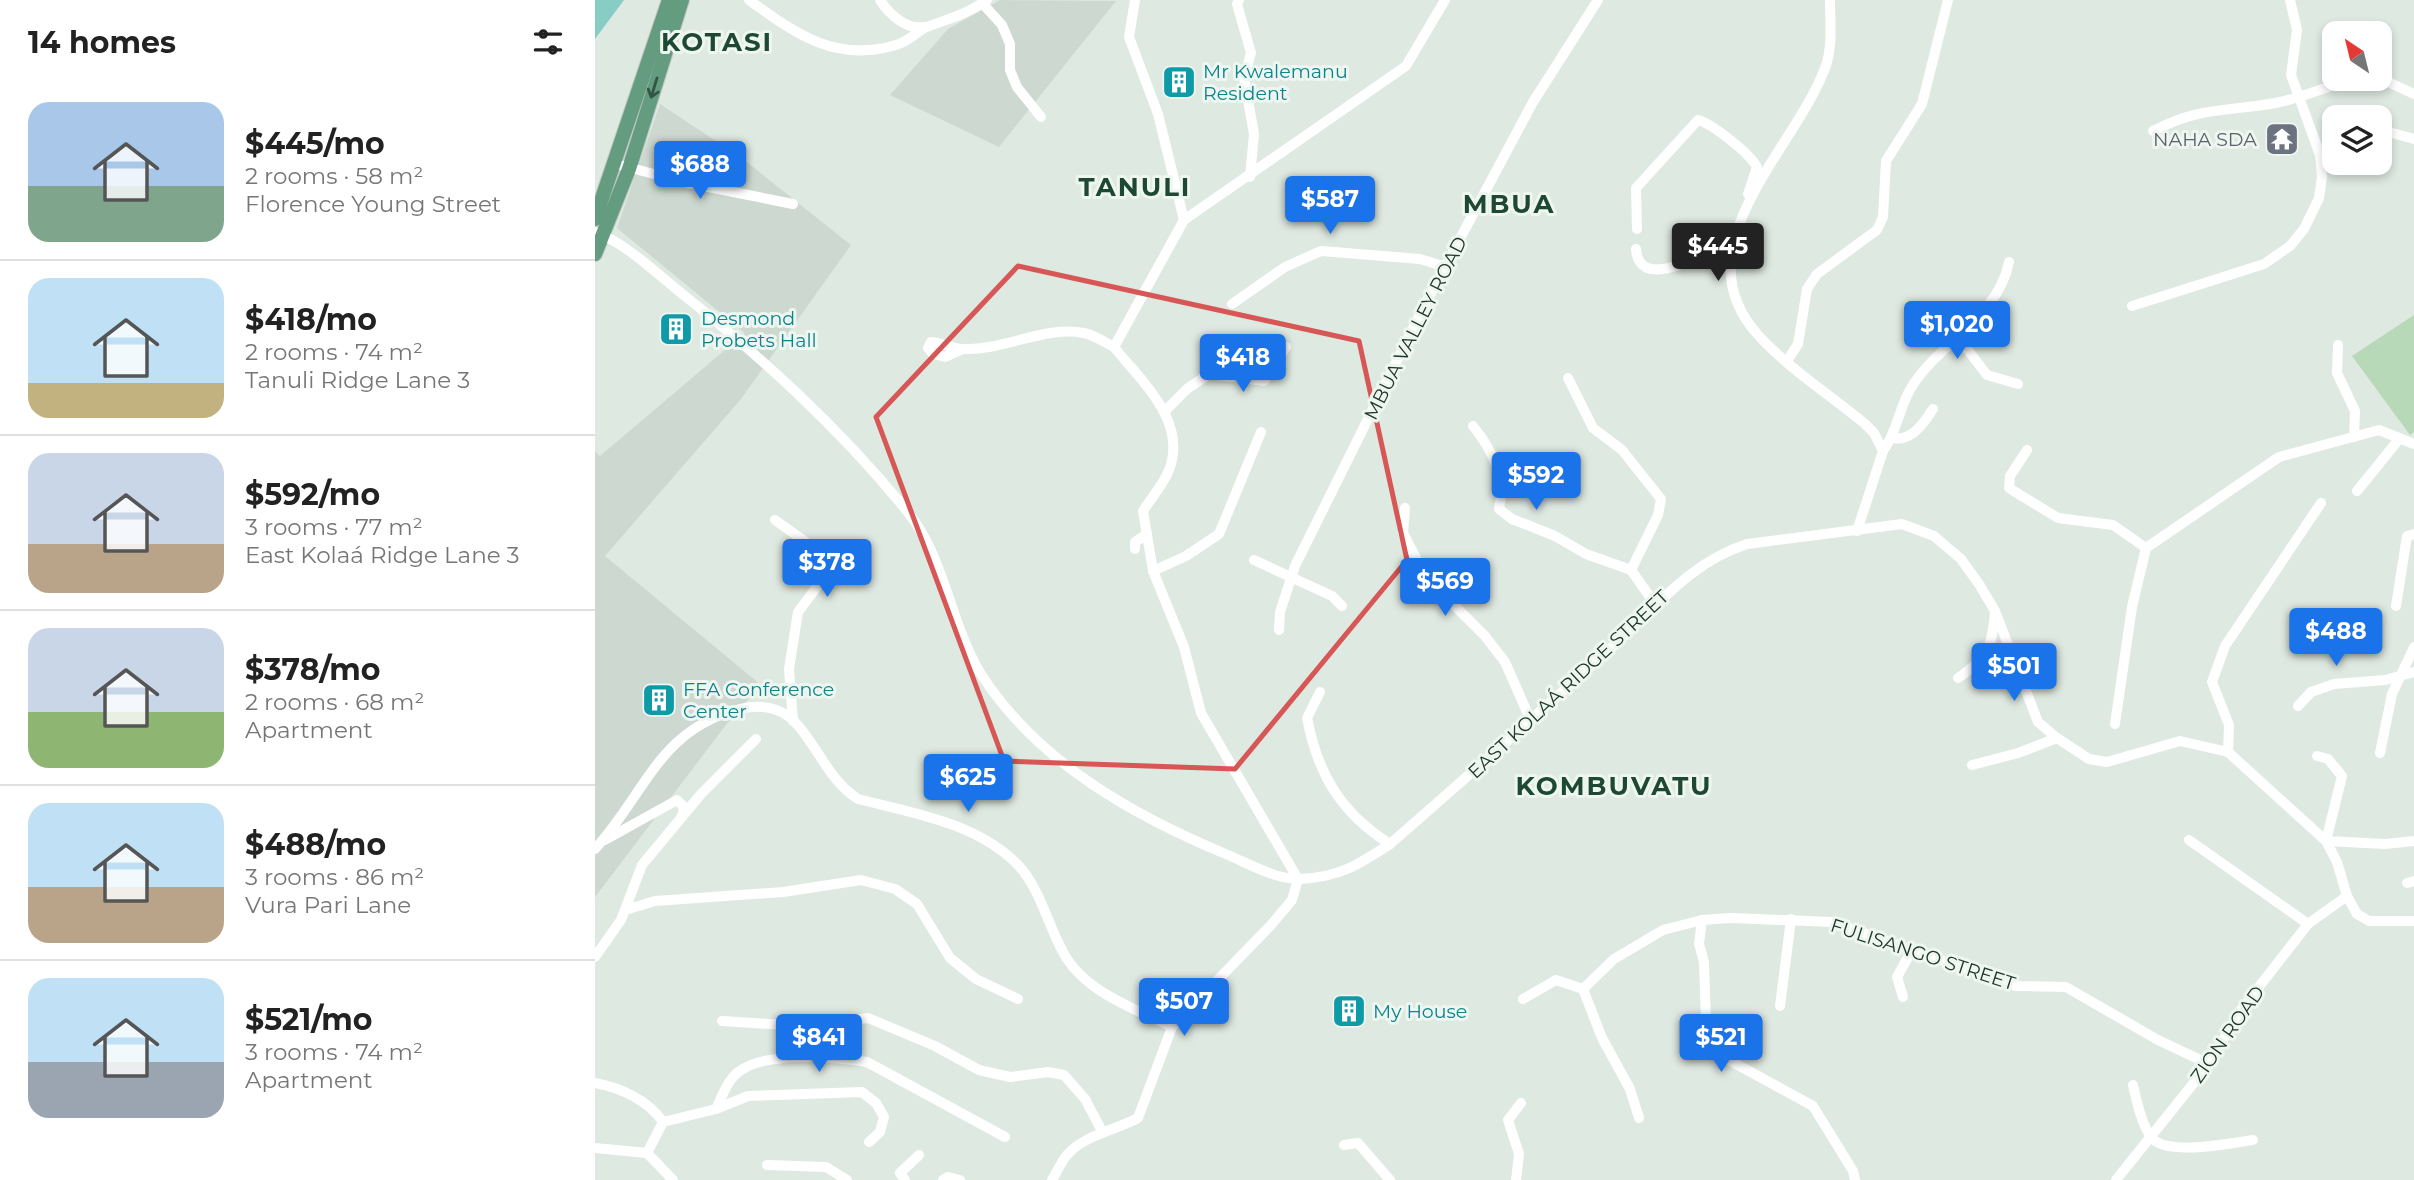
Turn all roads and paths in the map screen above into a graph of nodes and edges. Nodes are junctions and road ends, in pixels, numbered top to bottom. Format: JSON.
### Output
{"nodes":[{"id":1,"x":669,"y":0,"type":"edge"},
{"id":2,"x":682,"y":0,"type":"edge"},
{"id":3,"x":749,"y":0,"type":"edge"},
{"id":4,"x":880,"y":0,"type":"edge"},
{"id":5,"x":1135,"y":0,"type":"edge"},
{"id":6,"x":1239,"y":0,"type":"edge"},
{"id":7,"x":1445,"y":0,"type":"edge"},
{"id":8,"x":1598,"y":0,"type":"edge"},
{"id":9,"x":1831,"y":0,"type":"edge"},
{"id":10,"x":1948,"y":0,"type":"edge"},
{"id":11,"x":2290,"y":0,"type":"edge"},
{"id":12,"x":985,"y":2,"type":"edge"},
{"id":13,"x":927,"y":27,"type":"junction"},
{"id":14,"x":2392,"y":84,"type":"edge"},
{"id":15,"x":2322,"y":90,"type":"edge"},
{"id":16,"x":2414,"y":94,"type":"edge"},
{"id":17,"x":2299,"y":98,"type":"junction"},
{"id":18,"x":1041,"y":117,"type":"dead end"},
{"id":19,"x":2153,"y":131,"type":"dead end"},
{"id":20,"x":2392,"y":133,"type":"edge"},
{"id":21,"x":2414,"y":139,"type":"edge"},
{"id":22,"x":622,"y":166,"type":"junction"},
{"id":23,"x":1250,"y":177,"type":"junction"},
{"id":24,"x":793,"y":204,"type":"dead end"},
{"id":25,"x":1743,"y":210,"type":"junction"},
{"id":26,"x":595,"y":219,"type":"edge"},
{"id":27,"x":1184,"y":220,"type":"junction"},
{"id":28,"x":1637,"y":229,"type":"dead end"},
{"id":29,"x":599,"y":233,"type":"edge"},
{"id":30,"x":1732,"y":242,"type":"junction"},
{"id":31,"x":1636,"y":248,"type":"dead end"},
{"id":32,"x":595,"y":254,"type":"edge"},
{"id":33,"x":2009,"y":262,"type":"dead end"},
{"id":34,"x":1446,"y":267,"type":"junction"},
{"id":35,"x":1232,"y":304,"type":"dead end"},
{"id":36,"x":2132,"y":306,"type":"dead end"},
{"id":37,"x":1958,"y":337,"type":"junction"},
{"id":38,"x":2338,"y":345,"type":"dead end"},
{"id":39,"x":1114,"y":347,"type":"junction"},
{"id":40,"x":1286,"y":347,"type":"dead end"},
{"id":41,"x":961,"y":350,"type":"dead end"},
{"id":42,"x":1787,"y":361,"type":"junction"},
{"id":43,"x":1568,"y":378,"type":"dead end"},
{"id":44,"x":2018,"y":384,"type":"dead end"},
{"id":45,"x":1933,"y":409,"type":"dead end"},
{"id":46,"x":1165,"y":411,"type":"junction"},
{"id":47,"x":1473,"y":426,"type":"dead end"},
{"id":48,"x":1261,"y":432,"type":"dead end"},
{"id":49,"x":2354,"y":437,"type":"junction"},
{"id":50,"x":1892,"y":438,"type":"junction"},
{"id":51,"x":2400,"y":438,"type":"junction"},
{"id":52,"x":2414,"y":444,"type":"edge"},
{"id":53,"x":2027,"y":450,"type":"dead end"},
{"id":54,"x":1883,"y":451,"type":"junction"},
{"id":55,"x":2357,"y":491,"type":"dead end"},
{"id":56,"x":2321,"y":503,"type":"dead end"},
{"id":57,"x":1405,"y":508,"type":"dead end"},
{"id":58,"x":775,"y":520,"type":"dead end"},
{"id":59,"x":1857,"y":531,"type":"junction"},
{"id":60,"x":1147,"y":534,"type":"junction"},
{"id":61,"x":2414,"y":534,"type":"edge"},
{"id":62,"x":2146,"y":548,"type":"junction"},
{"id":63,"x":1135,"y":549,"type":"dead end"},
{"id":64,"x":1254,"y":560,"type":"dead end"},
{"id":65,"x":1631,"y":570,"type":"junction"},
{"id":66,"x":1153,"y":571,"type":"junction"},
{"id":67,"x":1292,"y":576,"type":"junction"},
{"id":68,"x":1655,"y":604,"type":"junction"},
{"id":69,"x":1342,"y":606,"type":"dead end"},
{"id":70,"x":2396,"y":606,"type":"dead end"},
{"id":71,"x":1995,"y":611,"type":"junction"},
{"id":72,"x":1279,"y":630,"type":"dead end"},
{"id":73,"x":2414,"y":647,"type":"edge"},
{"id":74,"x":2414,"y":672,"type":"edge"},
{"id":75,"x":2400,"y":674,"type":"junction"},
{"id":76,"x":1958,"y":678,"type":"dead end"},
{"id":77,"x":1320,"y":692,"type":"dead end"},
{"id":78,"x":2298,"y":706,"type":"dead end"},
{"id":79,"x":793,"y":721,"type":"junction"},
{"id":80,"x":1531,"y":721,"type":"junction"},
{"id":81,"x":2115,"y":724,"type":"dead end"},
{"id":82,"x":2057,"y":738,"type":"junction"},
{"id":83,"x":756,"y":739,"type":"dead end"},
{"id":84,"x":2228,"y":752,"type":"junction"},
{"id":85,"x":2380,"y":752,"type":"dead end"},
{"id":86,"x":2317,"y":756,"type":"dead end"},
{"id":87,"x":1972,"y":765,"type":"dead end"},
{"id":88,"x":683,"y":817,"type":"junction"},
{"id":89,"x":2189,"y":840,"type":"dead end"},
{"id":90,"x":2326,"y":841,"type":"junction"},
{"id":91,"x":2414,"y":841,"type":"edge"},
{"id":92,"x":1390,"y":844,"type":"junction"},
{"id":93,"x":599,"y":845,"type":"edge"},
{"id":94,"x":1298,"y":879,"type":"junction"},
{"id":95,"x":2347,"y":896,"type":"junction"},
{"id":96,"x":625,"y":910,"type":"junction"},
{"id":97,"x":1791,"y":919,"type":"junction"},
{"id":98,"x":1702,"y":920,"type":"junction"},
{"id":99,"x":2414,"y":921,"type":"edge"},
{"id":100,"x":2308,"y":924,"type":"junction"},
{"id":101,"x":1913,"y":948,"type":"junction"},
{"id":102,"x":595,"y":957,"type":"edge"},
{"id":103,"x":1583,"y":989,"type":"junction"},
{"id":104,"x":1903,"y":997,"type":"dead end"},
{"id":105,"x":1017,"y":999,"type":"dead end"},
{"id":106,"x":1523,"y":999,"type":"dead end"},
{"id":107,"x":1780,"y":1006,"type":"dead end"},
{"id":108,"x":722,"y":1021,"type":"dead end"},
{"id":109,"x":1172,"y":1027,"type":"junction"},
{"id":110,"x":2209,"y":1064,"type":"junction"},
{"id":111,"x":595,"y":1083,"type":"edge"},
{"id":112,"x":2133,"y":1085,"type":"dead end"},
{"id":113,"x":1521,"y":1103,"type":"dead end"},
{"id":114,"x":716,"y":1109,"type":"junction"},
{"id":115,"x":1639,"y":1118,"type":"dead end"},
{"id":116,"x":663,"y":1122,"type":"junction"},
{"id":117,"x":1103,"y":1132,"type":"junction"},
{"id":118,"x":1005,"y":1137,"type":"dead end"},
{"id":119,"x":2151,"y":1137,"type":"junction"},
{"id":120,"x":2253,"y":1140,"type":"dead end"},
{"id":121,"x":869,"y":1142,"type":"dead end"},
{"id":122,"x":1343,"y":1145,"type":"dead end"},
{"id":123,"x":595,"y":1147,"type":"edge"},
{"id":124,"x":647,"y":1153,"type":"junction"},
{"id":125,"x":919,"y":1155,"type":"dead end"},
{"id":126,"x":767,"y":1165,"type":"dead end"},
{"id":127,"x":673,"y":1180,"type":"edge"},
{"id":128,"x":848,"y":1180,"type":"edge"},
{"id":129,"x":905,"y":1180,"type":"edge"},
{"id":130,"x":943,"y":1180,"type":"edge"},
{"id":131,"x":960,"y":1180,"type":"edge"},
{"id":132,"x":1052,"y":1180,"type":"edge"},
{"id":133,"x":1390,"y":1180,"type":"edge"},
{"id":134,"x":1516,"y":1180,"type":"edge"},
{"id":135,"x":1855,"y":1180,"type":"edge"},
{"id":136,"x":2116,"y":1180,"type":"edge"}],
"edges":[{"from":1,"to":22,"type":"main road"},
{"from":2,"to":22,"type":"main road","one_way":true},
{"from":3,"to":13,"type":"street"},
{"from":4,"to":13,"type":"street"},
{"from":5,"to":27,"type":"street"},
{"from":6,"to":23,"type":"street"},
{"from":7,"to":23,"type":"street"},
{"from":8,"to":34,"type":"street","name":"MBUA VALLEY ROAD"},
{"from":9,"to":25,"type":"street"},
{"from":10,"to":42,"type":"street"},
{"from":11,"to":17,"type":"street"},
{"from":12,"to":13,"type":"street"},
{"from":12,"to":18,"type":"street"},
{"from":14,"to":16,"type":"street"},
{"from":15,"to":17,"type":"street"},
{"from":17,"to":19,"type":"street"},
{"from":17,"to":36,"type":"street"},
{"from":20,"to":21,"type":"street"},
{"from":22,"to":24,"type":"street"},
{"from":22,"to":26,"type":"main road"},
{"from":22,"to":29,"type":"main road"},
{"from":23,"to":27,"type":"street"},
{"from":25,"to":28,"type":"street"},
{"from":25,"to":30,"type":"street"},
{"from":27,"to":39,"type":"street"},
{"from":29,"to":32,"type":"main road"},
{"from":29,"to":94,"type":"street"},
{"from":30,"to":31,"type":"street"},
{"from":30,"to":42,"type":"street"},
{"from":33,"to":37,"type":"street"},
{"from":34,"to":35,"type":"street"},
{"from":34,"to":67,"type":"street","name":"MBUA VALLEY ROAD"},
{"from":37,"to":44,"type":"street"},
{"from":37,"to":50,"type":"street"},
{"from":38,"to":49,"type":"street"},
{"from":39,"to":41,"type":"street"},
{"from":39,"to":46,"type":"street"},
{"from":40,"to":46,"type":"street"},
{"from":42,"to":54,"type":"street"},
{"from":43,"to":65,"type":"street"},
{"from":45,"to":50,"type":"street"},
{"from":46,"to":60,"type":"street"},
{"from":47,"to":65,"type":"street"},
{"from":48,"to":66,"type":"street"},
{"from":49,"to":51,"type":"street"},
{"from":49,"to":62,"type":"street"},
{"from":50,"to":54,"type":"street"},
{"from":51,"to":52,"type":"street"},
{"from":51,"to":55,"type":"street"},
{"from":53,"to":62,"type":"street"},
{"from":54,"to":59,"type":"street"},
{"from":56,"to":84,"type":"street"},
{"from":57,"to":80,"type":"street"},
{"from":58,"to":79,"type":"street"},
{"from":59,"to":68,"type":"street","name":"EAST KOLAÁ RIDGE STREET"},
{"from":59,"to":71,"type":"street","name":"EAST KOLAÁ RIDGE STREET"},
{"from":60,"to":63,"type":"street"},
{"from":60,"to":66,"type":"street"},
{"from":61,"to":70,"type":"street"},
{"from":62,"to":81,"type":"street"},
{"from":64,"to":67,"type":"street"},
{"from":65,"to":68,"type":"street"},
{"from":66,"to":94,"type":"street"},
{"from":67,"to":69,"type":"street"},
{"from":67,"to":72,"type":"street","name":"MBUA VALLEY ROAD"},
{"from":68,"to":80,"type":"street","name":"EAST KOLAÁ RIDGE STREET"},
{"from":71,"to":76,"type":"street"},
{"from":71,"to":82,"type":"street","name":"EAST KOLAÁ RIDGE STREET"},
{"from":73,"to":75,"type":"street"},
{"from":74,"to":75,"type":"street"},
{"from":75,"to":78,"type":"street"},
{"from":75,"to":85,"type":"street"},
{"from":77,"to":92,"type":"street"},
{"from":79,"to":93,"type":"street"},
{"from":79,"to":109,"type":"street"},
{"from":80,"to":92,"type":"street","name":"EAST KOLAÁ RIDGE STREET"},
{"from":82,"to":84,"type":"street","name":"EAST KOLAÁ RIDGE STREET"},
{"from":82,"to":87,"type":"street"},
{"from":83,"to":88,"type":"street"},
{"from":84,"to":90,"type":"street"},
{"from":86,"to":90,"type":"street"},
{"from":88,"to":93,"type":"street"},
{"from":88,"to":96,"type":"street"},
{"from":89,"to":100,"type":"street"},
{"from":90,"to":91,"type":"street"},
{"from":90,"to":95,"type":"street"},
{"from":92,"to":94,"type":"street","name":"EAST KOLAÁ RIDGE STREET"},
{"from":94,"to":109,"type":"street"},
{"from":95,"to":99,"type":"street"},
{"from":95,"to":100,"type":"street","name":"ZION ROAD"},
{"from":96,"to":102,"type":"street"},
{"from":96,"to":105,"type":"street"},
{"from":97,"to":98,"type":"street","name":"FULISANGO STREET"},
{"from":97,"to":101,"type":"street","name":"FULISANGO STREET"},
{"from":97,"to":107,"type":"street"},
{"from":98,"to":103,"type":"street","name":"FULISANGO STREET"},
{"from":98,"to":135,"type":"street"},
{"from":100,"to":110,"type":"street","name":"ZION ROAD"},
{"from":101,"to":104,"type":"street"},
{"from":101,"to":110,"type":"street","name":"FULISANGO STREET"},
{"from":103,"to":106,"type":"street"},
{"from":103,"to":115,"type":"street"},
{"from":108,"to":117,"type":"street"},
{"from":109,"to":117,"type":"street"},
{"from":110,"to":119,"type":"street","name":"ZION ROAD"},
{"from":111,"to":116,"type":"street"},
{"from":112,"to":119,"type":"street"},
{"from":113,"to":134,"type":"street"},
{"from":114,"to":116,"type":"street"},
{"from":114,"to":118,"type":"street"},
{"from":114,"to":121,"type":"street"},
{"from":116,"to":124,"type":"street"},
{"from":117,"to":132,"type":"street"},
{"from":119,"to":120,"type":"street"},
{"from":119,"to":136,"type":"street","name":"ZION ROAD"},
{"from":122,"to":133,"type":"street"},
{"from":123,"to":124,"type":"street"},
{"from":124,"to":127,"type":"street"},
{"from":125,"to":129,"type":"street"},
{"from":126,"to":128,"type":"street"},
{"from":130,"to":131,"type":"street"}]}
